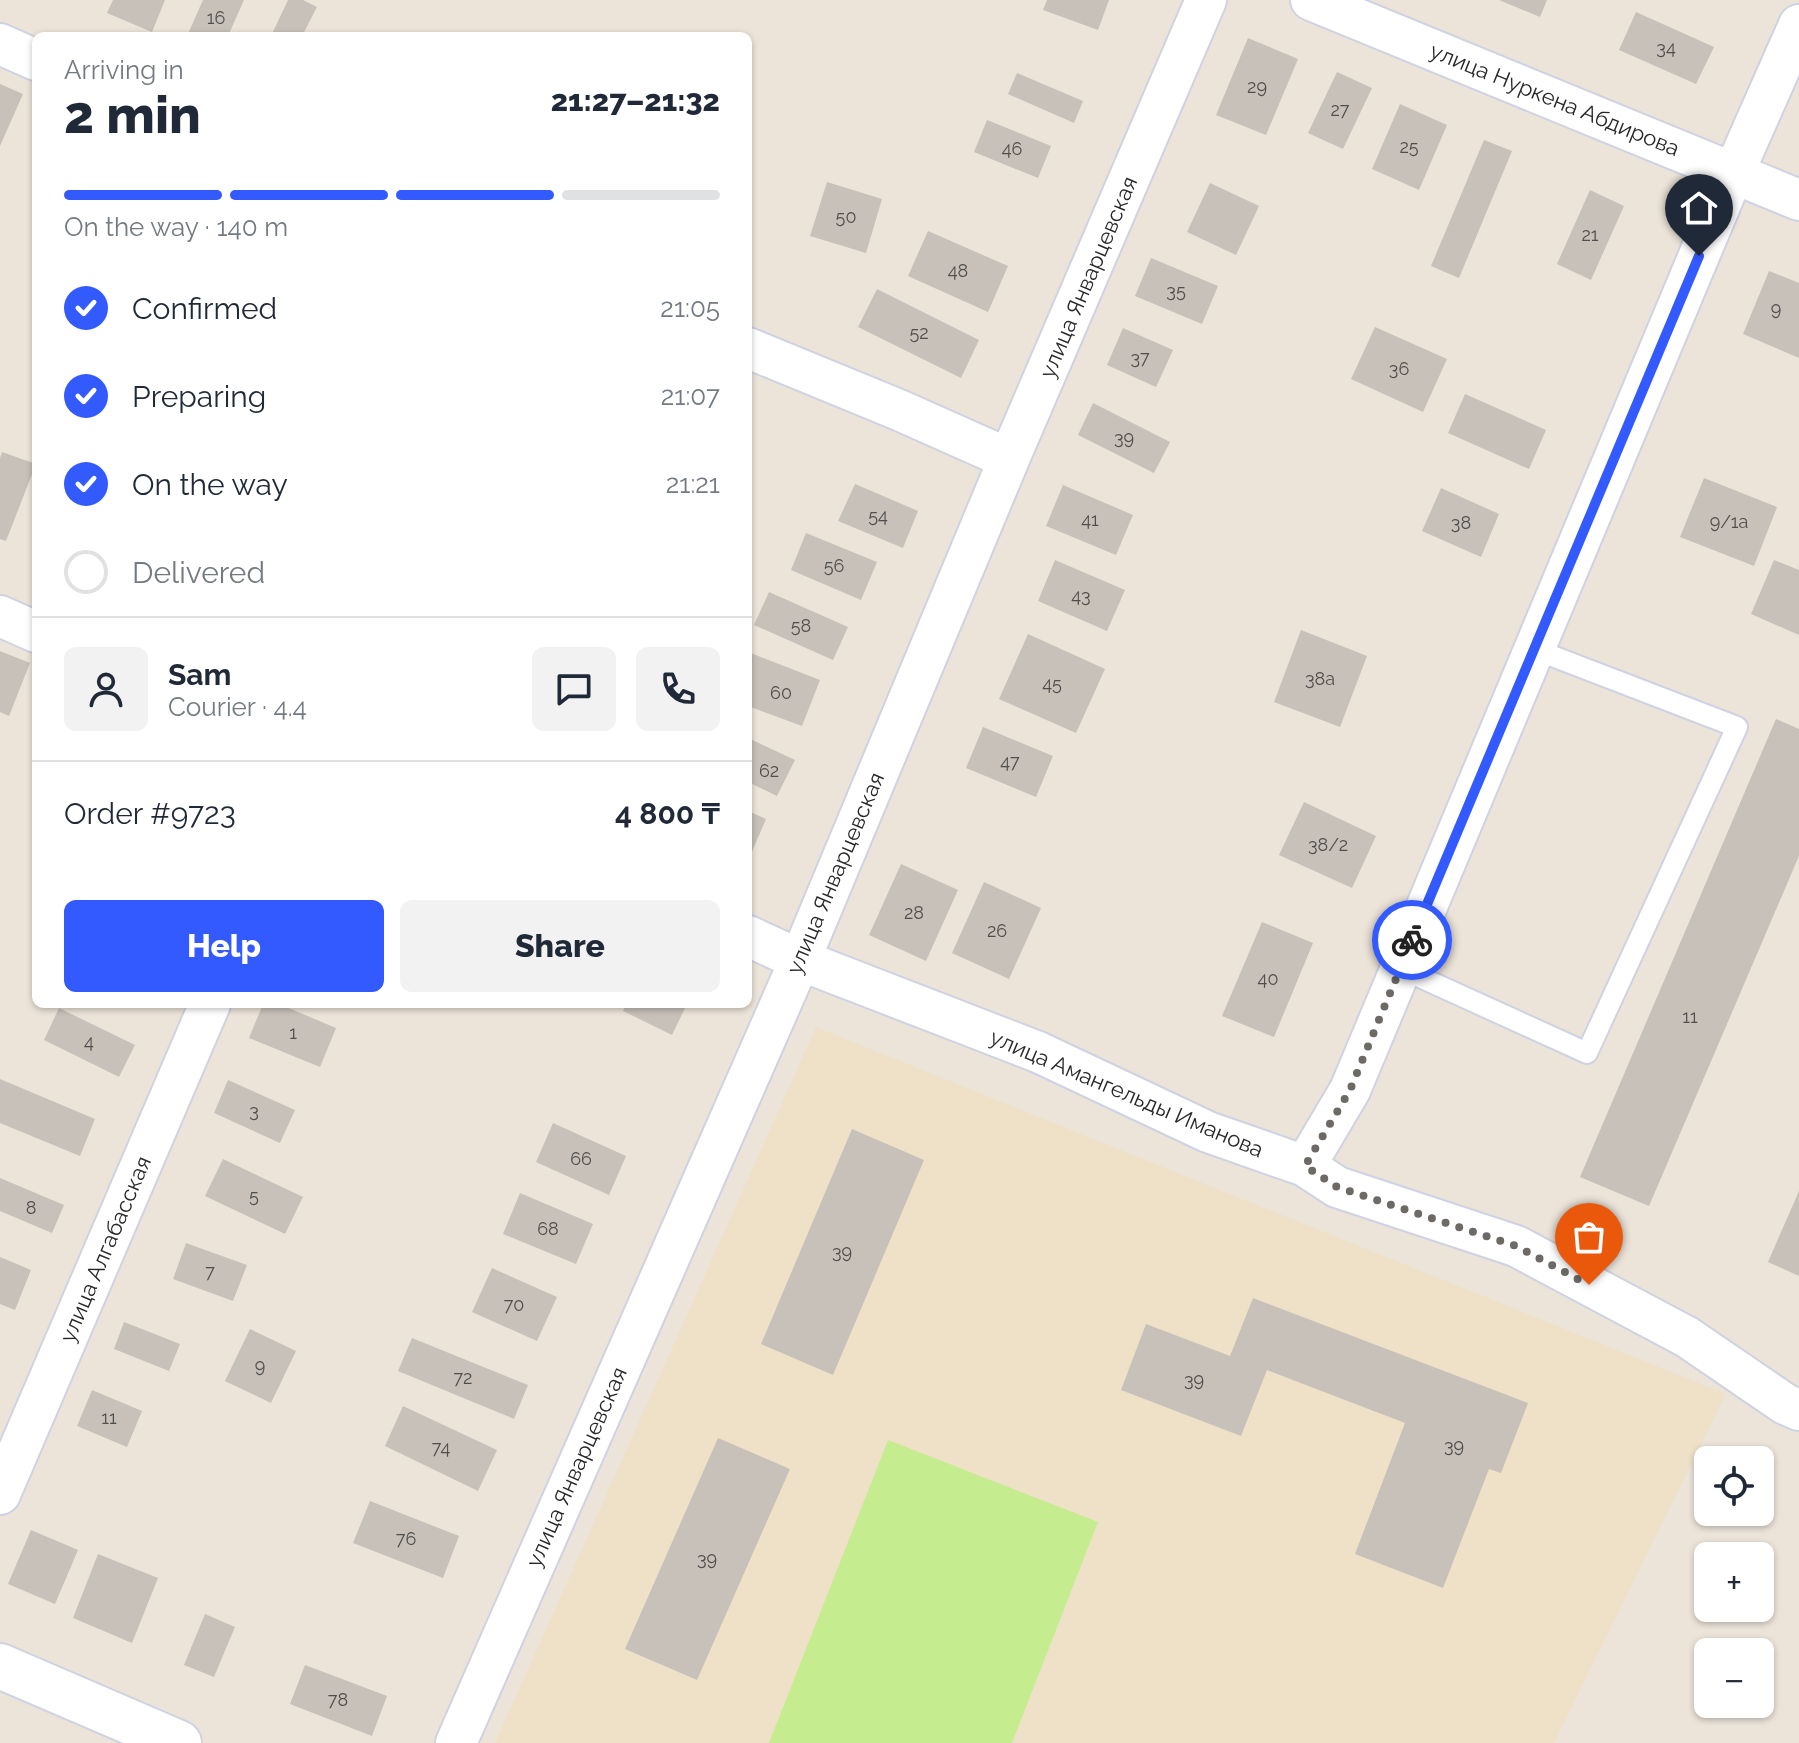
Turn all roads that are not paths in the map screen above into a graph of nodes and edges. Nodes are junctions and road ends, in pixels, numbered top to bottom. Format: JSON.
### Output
{"nodes":[{"id":1,"x":1206,"y":0,"type":"edge"},
{"id":2,"x":1311,"y":0,"type":"edge"},
{"id":3,"x":1799,"y":25,"type":"edge"},
{"id":4,"x":0,"y":44,"type":"edge"},
{"id":5,"x":32,"y":58,"type":"edge"},
{"id":6,"x":1734,"y":172,"type":"junction"},
{"id":7,"x":1799,"y":200,"type":"edge"},
{"id":8,"x":752,"y":350,"type":"edge"},
{"id":9,"x":1009,"y":459,"type":"junction"},
{"id":10,"x":0,"y":616,"type":"edge"},
{"id":11,"x":32,"y":630,"type":"edge"},
{"id":12,"x":1534,"y":649,"type":"junction"},
{"id":13,"x":752,"y":938,"type":"edge"},
{"id":14,"x":800,"y":960,"type":"junction"},
{"id":15,"x":1400,"y":968,"type":"junction"},
{"id":16,"x":208,"y":1008,"type":"edge"},
{"id":17,"x":1305,"y":1166,"type":"junction"},
{"id":18,"x":1799,"y":1410,"type":"edge"},
{"id":19,"x":0,"y":1494,"type":"edge"},
{"id":20,"x":0,"y":1666,"type":"edge"},
{"id":21,"x":179,"y":1743,"type":"edge"},
{"id":22,"x":456,"y":1743,"type":"edge"}],
"edges":[{"from":1,"to":9,"type":"street","name":"улица Январцевская"},
{"from":2,"to":6,"type":"street","name":"улица Нуркена Абдирова"},
{"from":3,"to":6,"type":"street"},
{"from":4,"to":5,"type":"street"},
{"from":6,"to":7,"type":"street","name":"улица Нуркена Абдирова"},
{"from":6,"to":12,"type":"street"},
{"from":8,"to":9,"type":"street"},
{"from":9,"to":14,"type":"street","name":"улица Январцевская"},
{"from":10,"to":11,"type":"street"},
{"from":12,"to":15,"type":"street"},
{"from":12,"to":15,"type":"lane"},
{"from":13,"to":14,"type":"street","name":"улица Амангельды Иманова"},
{"from":14,"to":17,"type":"street","name":"улица Амангельды Иманова"},
{"from":14,"to":22,"type":"street","name":"улица Январцевская"},
{"from":15,"to":17,"type":"street"},
{"from":16,"to":19,"type":"street","name":"улица Алгабасская"},
{"from":17,"to":18,"type":"street","name":"улица Амангельды Иманова"},
{"from":20,"to":21,"type":"street"}]}
